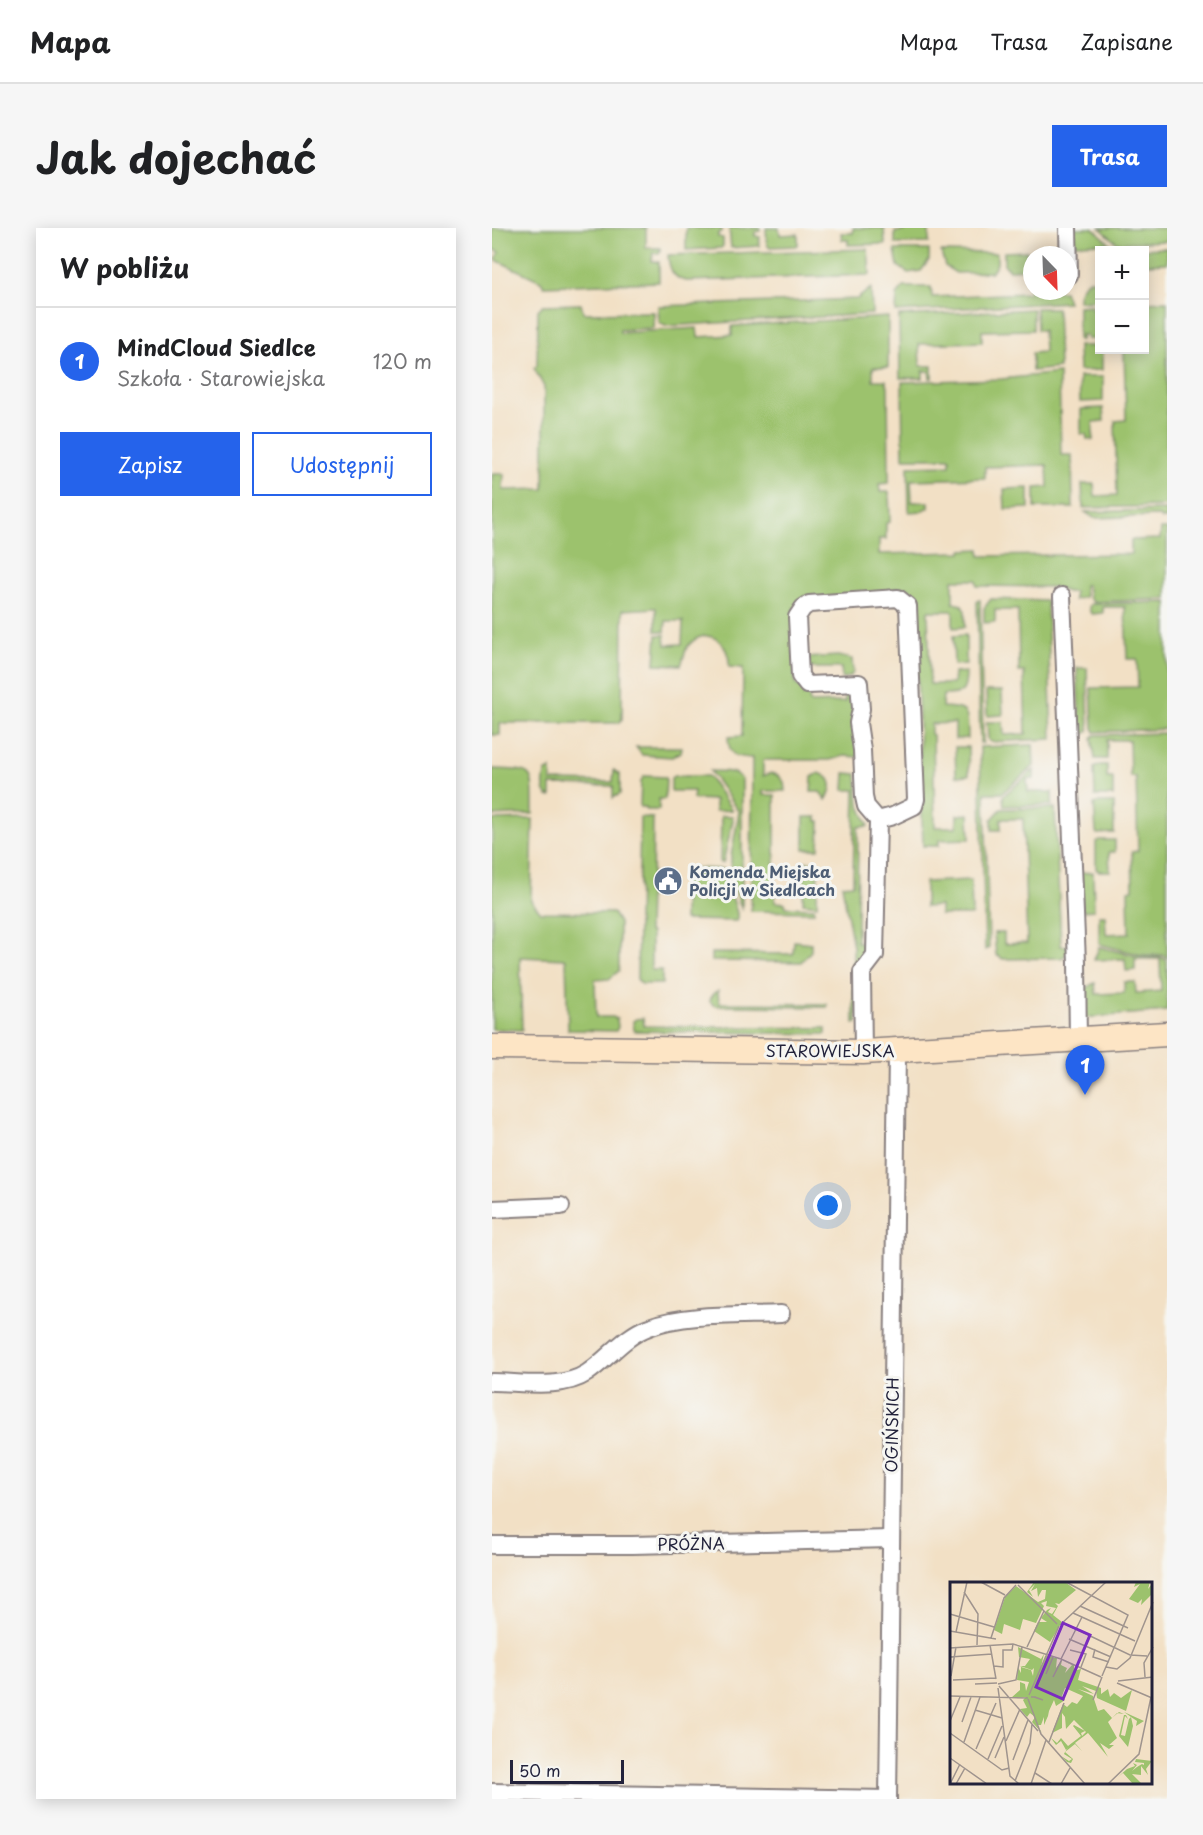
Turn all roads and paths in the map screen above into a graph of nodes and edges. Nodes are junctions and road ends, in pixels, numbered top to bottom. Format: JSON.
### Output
{"nodes":[{"id":1,"x":1068,"y":228,"type":"edge"},
{"id":2,"x":1068,"y":246,"type":"edge"},
{"id":3,"x":1062,"y":596,"type":"dead end"},
{"id":4,"x":878,"y":820,"type":"junction"},
{"id":5,"x":1167,"y":1034,"type":"edge"},
{"id":6,"x":1078,"y":1040,"type":"junction"},
{"id":7,"x":492,"y":1047,"type":"edge"},
{"id":8,"x":863,"y":1052,"type":"junction"},
{"id":9,"x":897,"y":1052,"type":"junction"},
{"id":10,"x":561,"y":1206,"type":"dead end"},
{"id":11,"x":492,"y":1209,"type":"edge"},
{"id":12,"x":781,"y":1314,"type":"dead end"},
{"id":13,"x":492,"y":1382,"type":"edge"},
{"id":14,"x":891,"y":1539,"type":"junction"},
{"id":15,"x":492,"y":1545,"type":"edge"},
{"id":16,"x":492,"y":1792,"type":"edge"},
{"id":17,"x":888,"y":1799,"type":"edge"}],
"edges":[{"from":1,"to":2,"type":"street"},
{"from":3,"to":6,"type":"street"},
{"from":4,"to":4,"type":"street"},
{"from":4,"to":8,"type":"street"},
{"from":5,"to":6,"type":"main road","name":"STAROWIEJSKA"},
{"from":6,"to":9,"type":"main road","name":"STAROWIEJSKA"},
{"from":7,"to":8,"type":"main road","name":"STAROWIEJSKA"},
{"from":8,"to":9,"type":"main road","name":"STAROWIEJSKA"},
{"from":9,"to":14,"type":"street","name":"OGIŃSKICH"},
{"from":10,"to":11,"type":"street"},
{"from":12,"to":13,"type":"street"},
{"from":14,"to":15,"type":"street","name":"PRÓŻNA"},
{"from":14,"to":17,"type":"street","name":"OGIŃSKICH"},
{"from":16,"to":17,"type":"street"}]}
